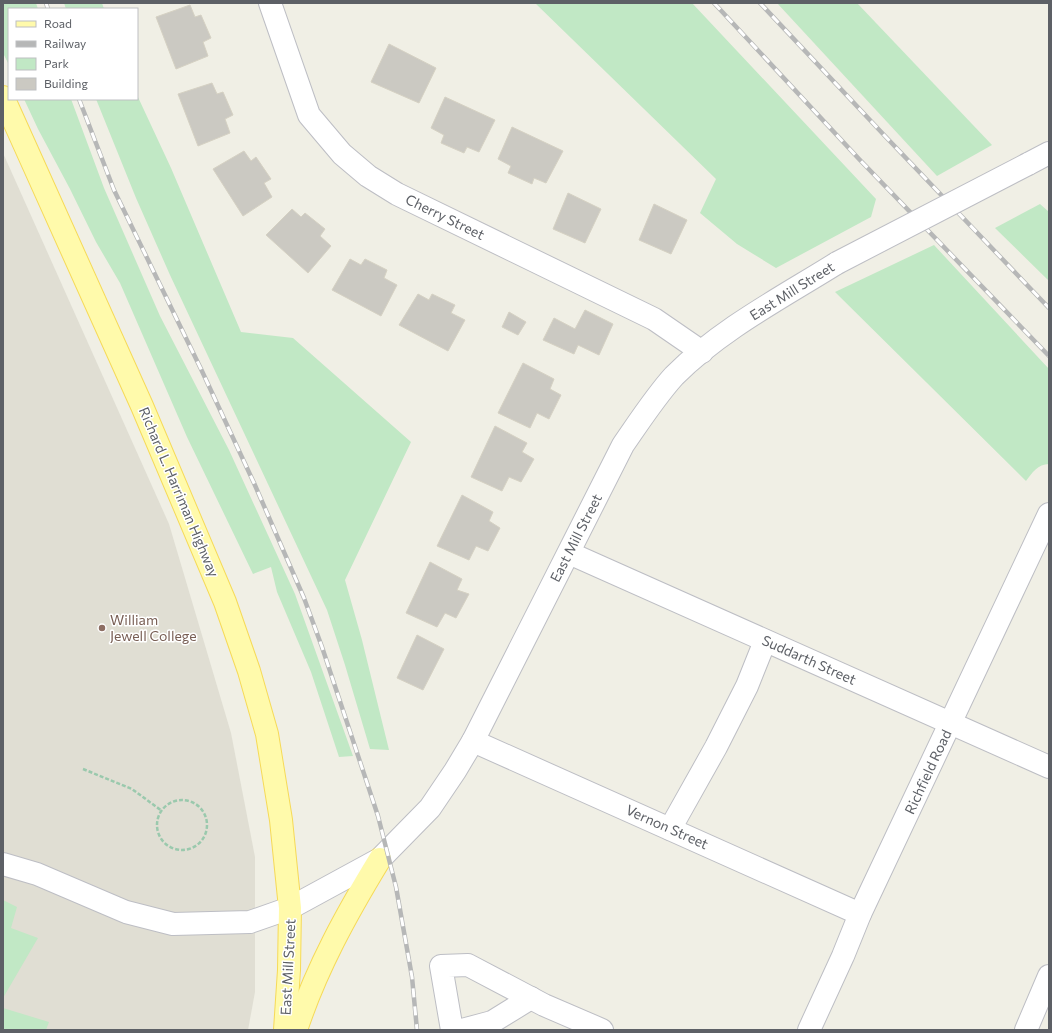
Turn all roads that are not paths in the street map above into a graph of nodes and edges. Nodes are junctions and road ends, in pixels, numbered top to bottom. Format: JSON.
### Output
{"nodes":[{"id":1,"x":270,"y":3,"type":"edge"},
{"id":2,"x":3,"y":97,"type":"edge"},
{"id":3,"x":1049,"y":153,"type":"edge"},
{"id":4,"x":702,"y":352,"type":"junction"},
{"id":5,"x":1049,"y":514,"type":"edge"},
{"id":6,"x":569,"y":553,"type":"junction"},
{"id":7,"x":765,"y":641,"type":"junction"},
{"id":8,"x":951,"y":724,"type":"junction"},
{"id":9,"x":473,"y":741,"type":"junction"},
{"id":10,"x":1049,"y":767,"type":"edge"},
{"id":11,"x":670,"y":829,"type":"junction"},
{"id":12,"x":380,"y":859,"type":"junction"},
{"id":13,"x":3,"y":864,"type":"edge"},
{"id":14,"x":290,"y":908,"type":"junction"},
{"id":15,"x":860,"y":914,"type":"junction"},
{"id":16,"x":1049,"y":976,"type":"edge"},
{"id":17,"x":531,"y":998,"type":"junction"},
{"id":18,"x":284,"y":1030,"type":"edge"},
{"id":19,"x":296,"y":1030,"type":"edge"},
{"id":20,"x":452,"y":1030,"type":"edge"},
{"id":21,"x":462,"y":1030,"type":"edge"},
{"id":22,"x":602,"y":1030,"type":"edge"},
{"id":23,"x":808,"y":1030,"type":"edge"},
{"id":24,"x":1026,"y":1030,"type":"edge"}],
"edges":[{"from":1,"to":4,"type":"street","name":"Cherry Street"},
{"from":2,"to":14,"type":"main road","name":"Richard L. Harriman Highway"},
{"from":3,"to":4,"type":"street","name":"East Mill Street","bridge":true},
{"from":4,"to":6,"type":"street","name":"East Mill Street"},
{"from":5,"to":8,"type":"street","name":"Richfield Road"},
{"from":6,"to":7,"type":"street","name":"Suddarth Street"},
{"from":6,"to":9,"type":"street","name":"East Mill Street"},
{"from":7,"to":8,"type":"street","name":"Suddarth Street"},
{"from":7,"to":11,"type":"street"},
{"from":8,"to":10,"type":"street","name":"Suddarth Street"},
{"from":8,"to":15,"type":"street","name":"Richfield Road"},
{"from":9,"to":11,"type":"street","name":"Vernon Street"},
{"from":9,"to":12,"type":"street","name":"East Mill Street"},
{"from":11,"to":15,"type":"street","name":"Vernon Street"},
{"from":12,"to":14,"type":"street","name":"East Mill Street"},
{"from":12,"to":19,"type":"main road"},
{"from":13,"to":14,"type":"street"},
{"from":14,"to":18,"type":"main road","name":"East Mill Street"},
{"from":15,"to":23,"type":"street","name":"Richfield Road"},
{"from":16,"to":24,"type":"street"},
{"from":17,"to":20,"type":"street"},
{"from":17,"to":21,"type":"street"},
{"from":17,"to":22,"type":"street"}]}
